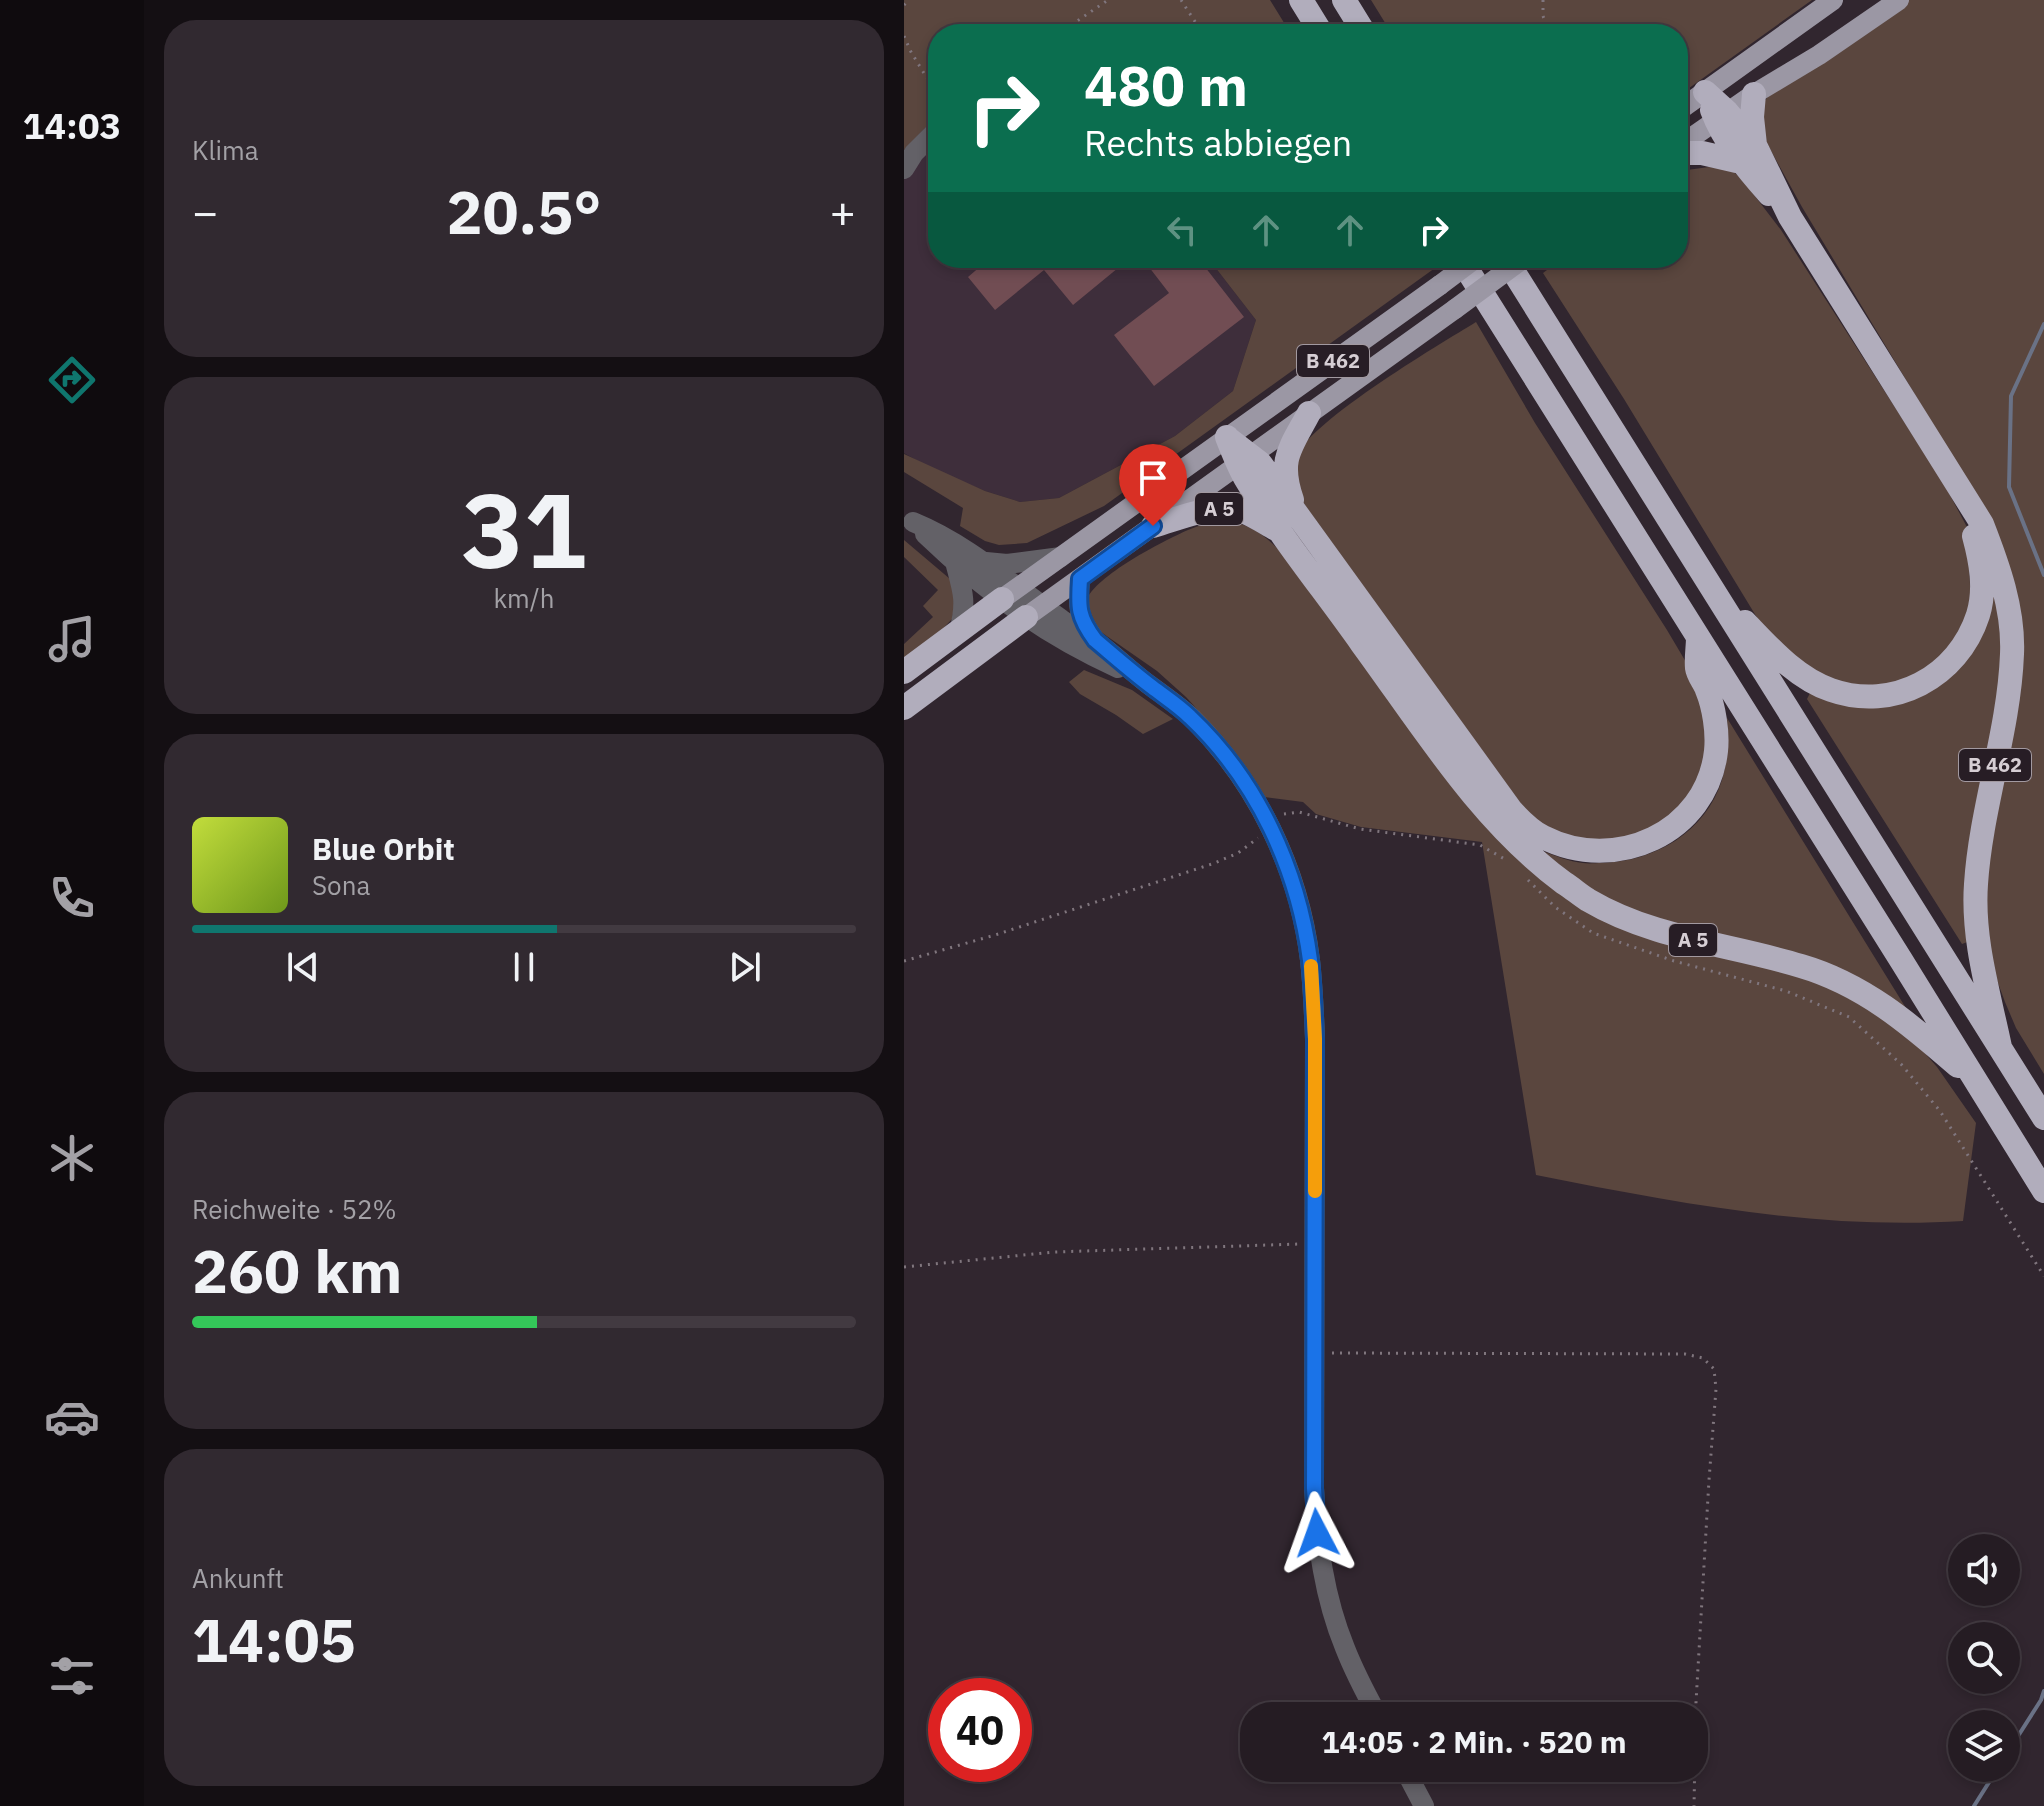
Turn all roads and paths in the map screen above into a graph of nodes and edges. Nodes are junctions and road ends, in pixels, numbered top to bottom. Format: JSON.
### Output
{"nodes":[{"id":1,"x":909,"y":0,"type":"edge"},
{"id":2,"x":1108,"y":0,"type":"edge"},
{"id":3,"x":1181,"y":0,"type":"edge"},
{"id":4,"x":1301,"y":0,"type":"edge"},
{"id":5,"x":1344,"y":0,"type":"edge"},
{"id":6,"x":1543,"y":0,"type":"edge"},
{"id":7,"x":1833,"y":0,"type":"edge"},
{"id":8,"x":1899,"y":0,"type":"edge"},
{"id":9,"x":904,"y":5,"type":"edge"},
{"id":10,"x":1073,"y":24,"type":"edge"},
{"id":11,"x":1197,"y":24,"type":"edge"},
{"id":12,"x":1316,"y":24,"type":"edge"},
{"id":13,"x":1359,"y":24,"type":"edge"},
{"id":14,"x":1546,"y":24,"type":"edge"},
{"id":15,"x":904,"y":36,"type":"edge"},
{"id":16,"x":928,"y":80,"type":"edge"},
{"id":17,"x":1705,"y":92,"type":"junction"},
{"id":18,"x":1754,"y":94,"type":"junction"},
{"id":19,"x":1688,"y":104,"type":"edge"},
{"id":20,"x":1721,"y":117,"type":"junction"},
{"id":21,"x":928,"y":139,"type":"edge"},
{"id":22,"x":1688,"y":140,"type":"edge"},
{"id":23,"x":1688,"y":153,"type":"edge"},
{"id":24,"x":1748,"y":154,"type":"junction"},
{"id":25,"x":904,"y":169,"type":"edge"},
{"id":26,"x":1463,"y":268,"type":"edge"},
{"id":27,"x":1466,"y":268,"type":"edge"},
{"id":28,"x":1510,"y":268,"type":"edge"},
{"id":29,"x":1511,"y":268,"type":"edge"},
{"id":30,"x":1309,"y":413,"type":"junction"},
{"id":31,"x":1227,"y":437,"type":"junction"},
{"id":32,"x":1245,"y":459,"type":"junction"},
{"id":33,"x":1948,"y":471,"type":"junction"},
{"id":34,"x":909,"y":519,"type":"edge"},
{"id":35,"x":1290,"y":525,"type":"junction"},
{"id":36,"x":1153,"y":526,"type":"junction"},
{"id":37,"x":1061,"y":557,"type":"junction"},
{"id":38,"x":955,"y":562,"type":"junction"},
{"id":39,"x":984,"y":562,"type":"junction"},
{"id":40,"x":1080,"y":579,"type":"junction"},
{"id":41,"x":1711,"y":586,"type":"junction"},
{"id":42,"x":1011,"y":593,"type":"junction"},
{"id":43,"x":1034,"y":611,"type":"junction"},
{"id":44,"x":959,"y":632,"type":"junction"},
{"id":45,"x":1698,"y":637,"type":"junction"},
{"id":46,"x":1095,"y":640,"type":"junction"},
{"id":47,"x":904,"y":672,"type":"edge"},
{"id":48,"x":1138,"y":676,"type":"junction"},
{"id":49,"x":904,"y":708,"type":"edge"},
{"id":50,"x":1270,"y":825,"type":"junction"},
{"id":51,"x":1512,"y":863,"type":"dead end"},
{"id":52,"x":1522,"y":874,"type":"dead end"},
{"id":53,"x":904,"y":961,"type":"edge"},
{"id":54,"x":2000,"y":1047,"type":"junction"},
{"id":55,"x":1975,"y":1080,"type":"junction"},
{"id":56,"x":2044,"y":1118,"type":"edge"},
{"id":57,"x":2044,"y":1191,"type":"edge"},
{"id":58,"x":1315,"y":1243,"type":"junction"},
{"id":59,"x":904,"y":1267,"type":"edge"},
{"id":60,"x":2044,"y":1276,"type":"edge"},
{"id":61,"x":1314,"y":1353,"type":"junction"},
{"id":62,"x":1371,"y":1702,"type":"edge"},
{"id":63,"x":1411,"y":1782,"type":"edge"},
{"id":64,"x":1424,"y":1806,"type":"edge"},
{"id":65,"x":1694,"y":1806,"type":"edge"}],
"edges":[{"from":1,"to":9,"type":"path"},
{"from":2,"to":10,"type":"path"},
{"from":3,"to":11,"type":"path"},
{"from":4,"to":12,"type":"highway"},
{"from":5,"to":13,"type":"highway"},
{"from":6,"to":14,"type":"path"},
{"from":7,"to":17,"type":"main road"},
{"from":8,"to":18,"type":"main road"},
{"from":15,"to":16,"type":"path"},
{"from":17,"to":19,"type":"main road"},
{"from":17,"to":20,"type":"highway"},
{"from":18,"to":20,"type":"main road"},
{"from":18,"to":24,"type":"highway"},
{"from":20,"to":22,"type":"main road"},
{"from":20,"to":24,"type":"highway"},
{"from":21,"to":25,"type":"street"},
{"from":23,"to":24,"type":"highway"},
{"from":24,"to":33,"type":"highway"},
{"from":26,"to":31,"type":"main road","number":"B 462","bridge":true},
{"from":27,"to":45,"type":"highway","number":"A 5"},
{"from":28,"to":30,"type":"main road","number":"B 462","bridge":true},
{"from":29,"to":41,"type":"highway"},
{"from":30,"to":32,"type":"main road","number":"B 462"},
{"from":30,"to":35,"type":"highway","number":"B 462"},
{"from":31,"to":32,"type":"highway"},
{"from":31,"to":37,"type":"main road","number":"B 462"},
{"from":32,"to":35,"type":"highway","number":"A 5"},
{"from":32,"to":36,"type":"main road","number":"B 462"},
{"from":33,"to":41,"type":"highway"},
{"from":33,"to":54,"type":"highway","number":"B 462"},
{"from":34,"to":38,"type":"street"},
{"from":34,"to":39,"type":"street"},
{"from":35,"to":36,"type":"highway","number":"A 5"},
{"from":35,"to":45,"type":"highway","number":"B 462"},
{"from":35,"to":55,"type":"highway","number":"A 5"},
{"from":36,"to":40,"type":"main road","number":"B 462"},
{"from":37,"to":39,"type":"street"},
{"from":37,"to":42,"type":"main road","number":"B 462"},
{"from":38,"to":42,"type":"street"},
{"from":38,"to":44,"type":"street"},
{"from":39,"to":42,"type":"street"},
{"from":40,"to":43,"type":"main road","number":"B 462"},
{"from":40,"to":46,"type":"street"},
{"from":41,"to":54,"type":"highway"},
{"from":42,"to":43,"type":"street"},
{"from":42,"to":44,"type":"highway","number":"B 462"},
{"from":43,"to":46,"type":"street"},
{"from":43,"to":48,"type":"street"},
{"from":43,"to":49,"type":"highway","number":"B 462"},
{"from":44,"to":47,"type":"highway","number":"B 462"},
{"from":45,"to":55,"type":"highway","number":"A 5"},
{"from":46,"to":48,"type":"street"},
{"from":48,"to":50,"type":"street"},
{"from":50,"to":51,"type":"path"},
{"from":50,"to":53,"type":"path"},
{"from":50,"to":58,"type":"street"},
{"from":52,"to":60,"type":"path"},
{"from":54,"to":56,"type":"highway"},
{"from":55,"to":57,"type":"highway","number":"A 5"},
{"from":58,"to":59,"type":"path"},
{"from":58,"to":61,"type":"street"},
{"from":61,"to":62,"type":"street"},
{"from":61,"to":65,"type":"path"},
{"from":63,"to":64,"type":"street"}]}
